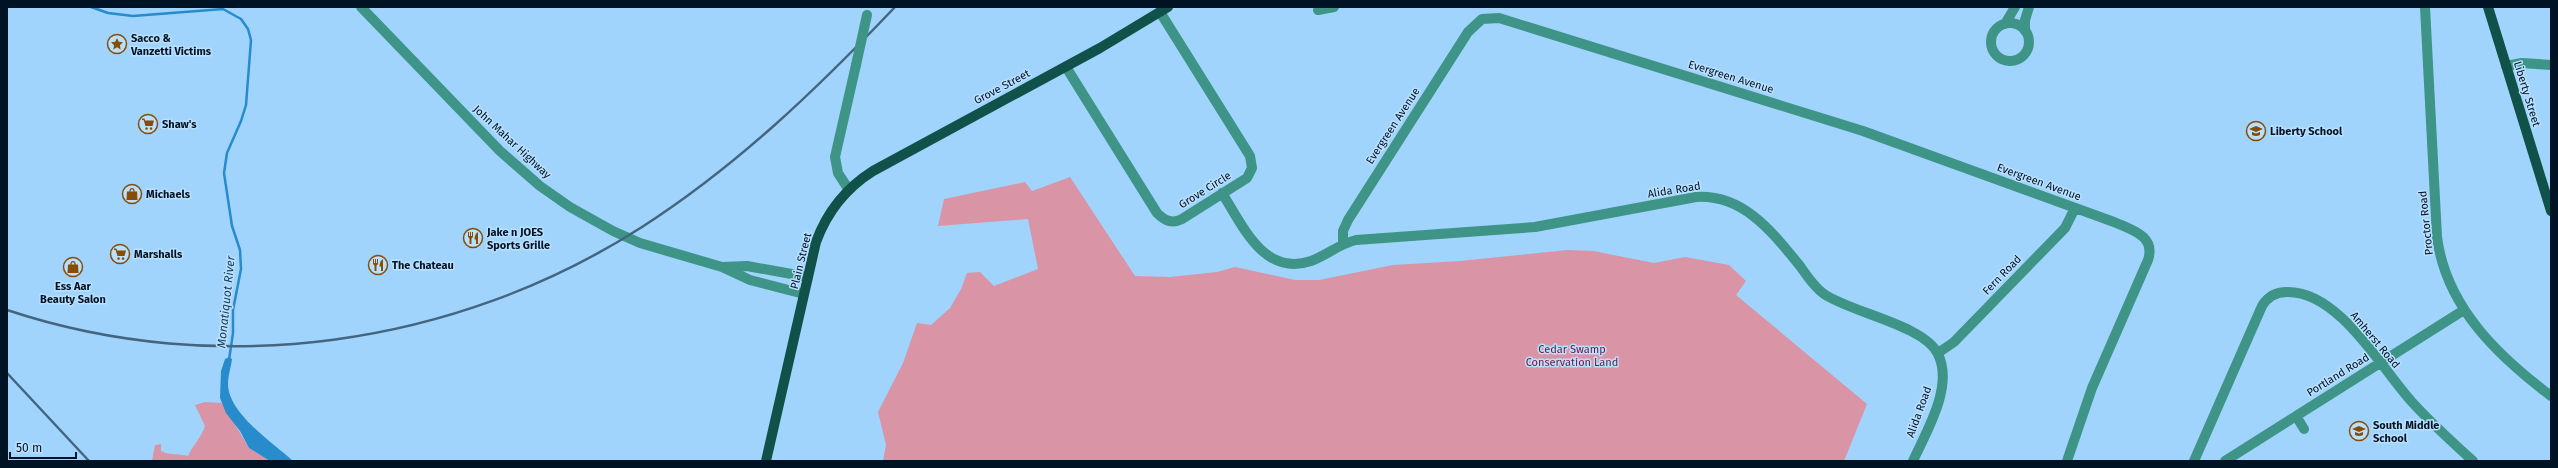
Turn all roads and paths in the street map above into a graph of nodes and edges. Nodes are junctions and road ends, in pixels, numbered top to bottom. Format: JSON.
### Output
{"nodes":[{"id":1,"x":361,"y":7,"type":"edge"},
{"id":2,"x":1334,"y":7,"type":"edge"},
{"id":3,"x":2014,"y":7,"type":"edge"},
{"id":4,"x":2029,"y":7,"type":"edge"},
{"id":5,"x":2425,"y":7,"type":"edge"},
{"id":6,"x":2488,"y":7,"type":"edge"},
{"id":7,"x":1164,"y":10,"type":"edge"},
{"id":8,"x":1318,"y":10,"type":"dead end"},
{"id":9,"x":868,"y":11,"type":"edge"},
{"id":10,"x":2005,"y":24,"type":"junction"},
{"id":11,"x":2025,"y":31,"type":"junction"},
{"id":12,"x":2551,"y":65,"type":"edge"},
{"id":13,"x":2506,"y":66,"type":"junction"},
{"id":14,"x":1066,"y":67,"type":"junction"},
{"id":15,"x":849,"y":190,"type":"junction"},
{"id":16,"x":1222,"y":193,"type":"junction"},
{"id":17,"x":2075,"y":208,"type":"junction"},
{"id":18,"x":2551,"y":211,"type":"edge"},
{"id":19,"x":1343,"y":243,"type":"junction"},
{"id":20,"x":722,"y":266,"type":"junction"},
{"id":21,"x":808,"y":277,"type":"junction"},
{"id":22,"x":804,"y":294,"type":"junction"},
{"id":23,"x":2464,"y":310,"type":"junction"},
{"id":24,"x":1938,"y":353,"type":"junction"},
{"id":25,"x":2379,"y":364,"type":"junction"},
{"id":26,"x":2551,"y":396,"type":"edge"},
{"id":27,"x":2296,"y":416,"type":"junction"},
{"id":28,"x":2304,"y":429,"type":"dead end"},
{"id":29,"x":766,"y":461,"type":"edge"},
{"id":30,"x":1913,"y":461,"type":"edge"},
{"id":31,"x":2067,"y":461,"type":"edge"},
{"id":32,"x":2194,"y":461,"type":"edge"},
{"id":33,"x":2225,"y":461,"type":"edge"},
{"id":34,"x":2473,"y":461,"type":"edge"}],
"edges":[{"from":1,"to":20,"type":"street","name":"John Mahar Highway"},
{"from":2,"to":8,"type":"street"},
{"from":3,"to":10,"type":"street"},
{"from":4,"to":11,"type":"street"},
{"from":5,"to":23,"type":"street","name":"Proctor Road"},
{"from":6,"to":13,"type":"main road","name":"Liberty Street"},
{"from":7,"to":14,"type":"main road","name":"Grove Street"},
{"from":7,"to":16,"type":"street","name":"Grove Circle"},
{"from":9,"to":15,"type":"street","bridge":true},
{"from":10,"to":11,"type":"street"},
{"from":10,"to":11,"type":"street"},
{"from":12,"to":13,"type":"street"},
{"from":13,"to":18,"type":"main road","name":"Liberty Street"},
{"from":14,"to":15,"type":"main road","name":"Grove Street"},
{"from":14,"to":16,"type":"street","name":"Grove Circle"},
{"from":15,"to":21,"type":"main road","name":"Plain Street"},
{"from":16,"to":19,"type":"street"},
{"from":17,"to":19,"type":"street","name":"Evergreen Avenue"},
{"from":17,"to":24,"type":"street","name":"Fern Road"},
{"from":17,"to":31,"type":"street","name":"Evergreen Avenue"},
{"from":19,"to":24,"type":"street","name":"Alida Road"},
{"from":20,"to":21,"type":"street","name":"John Mahar Highway"},
{"from":20,"to":22,"type":"street","name":"John Mahar Highway"},
{"from":21,"to":22,"type":"main road","name":"Plain Street"},
{"from":22,"to":29,"type":"main road","name":"Plain Street"},
{"from":23,"to":25,"type":"street","name":"Portland Road"},
{"from":23,"to":26,"type":"street","name":"Proctor Road"},
{"from":24,"to":30,"type":"street","name":"Alida Road"},
{"from":25,"to":27,"type":"street","name":"Portland Road"},
{"from":25,"to":32,"type":"street","name":"Amherst Road"},
{"from":25,"to":34,"type":"street","name":"Amherst Road"},
{"from":27,"to":28,"type":"street"},
{"from":27,"to":33,"type":"street","name":"Portland Road"}]}
